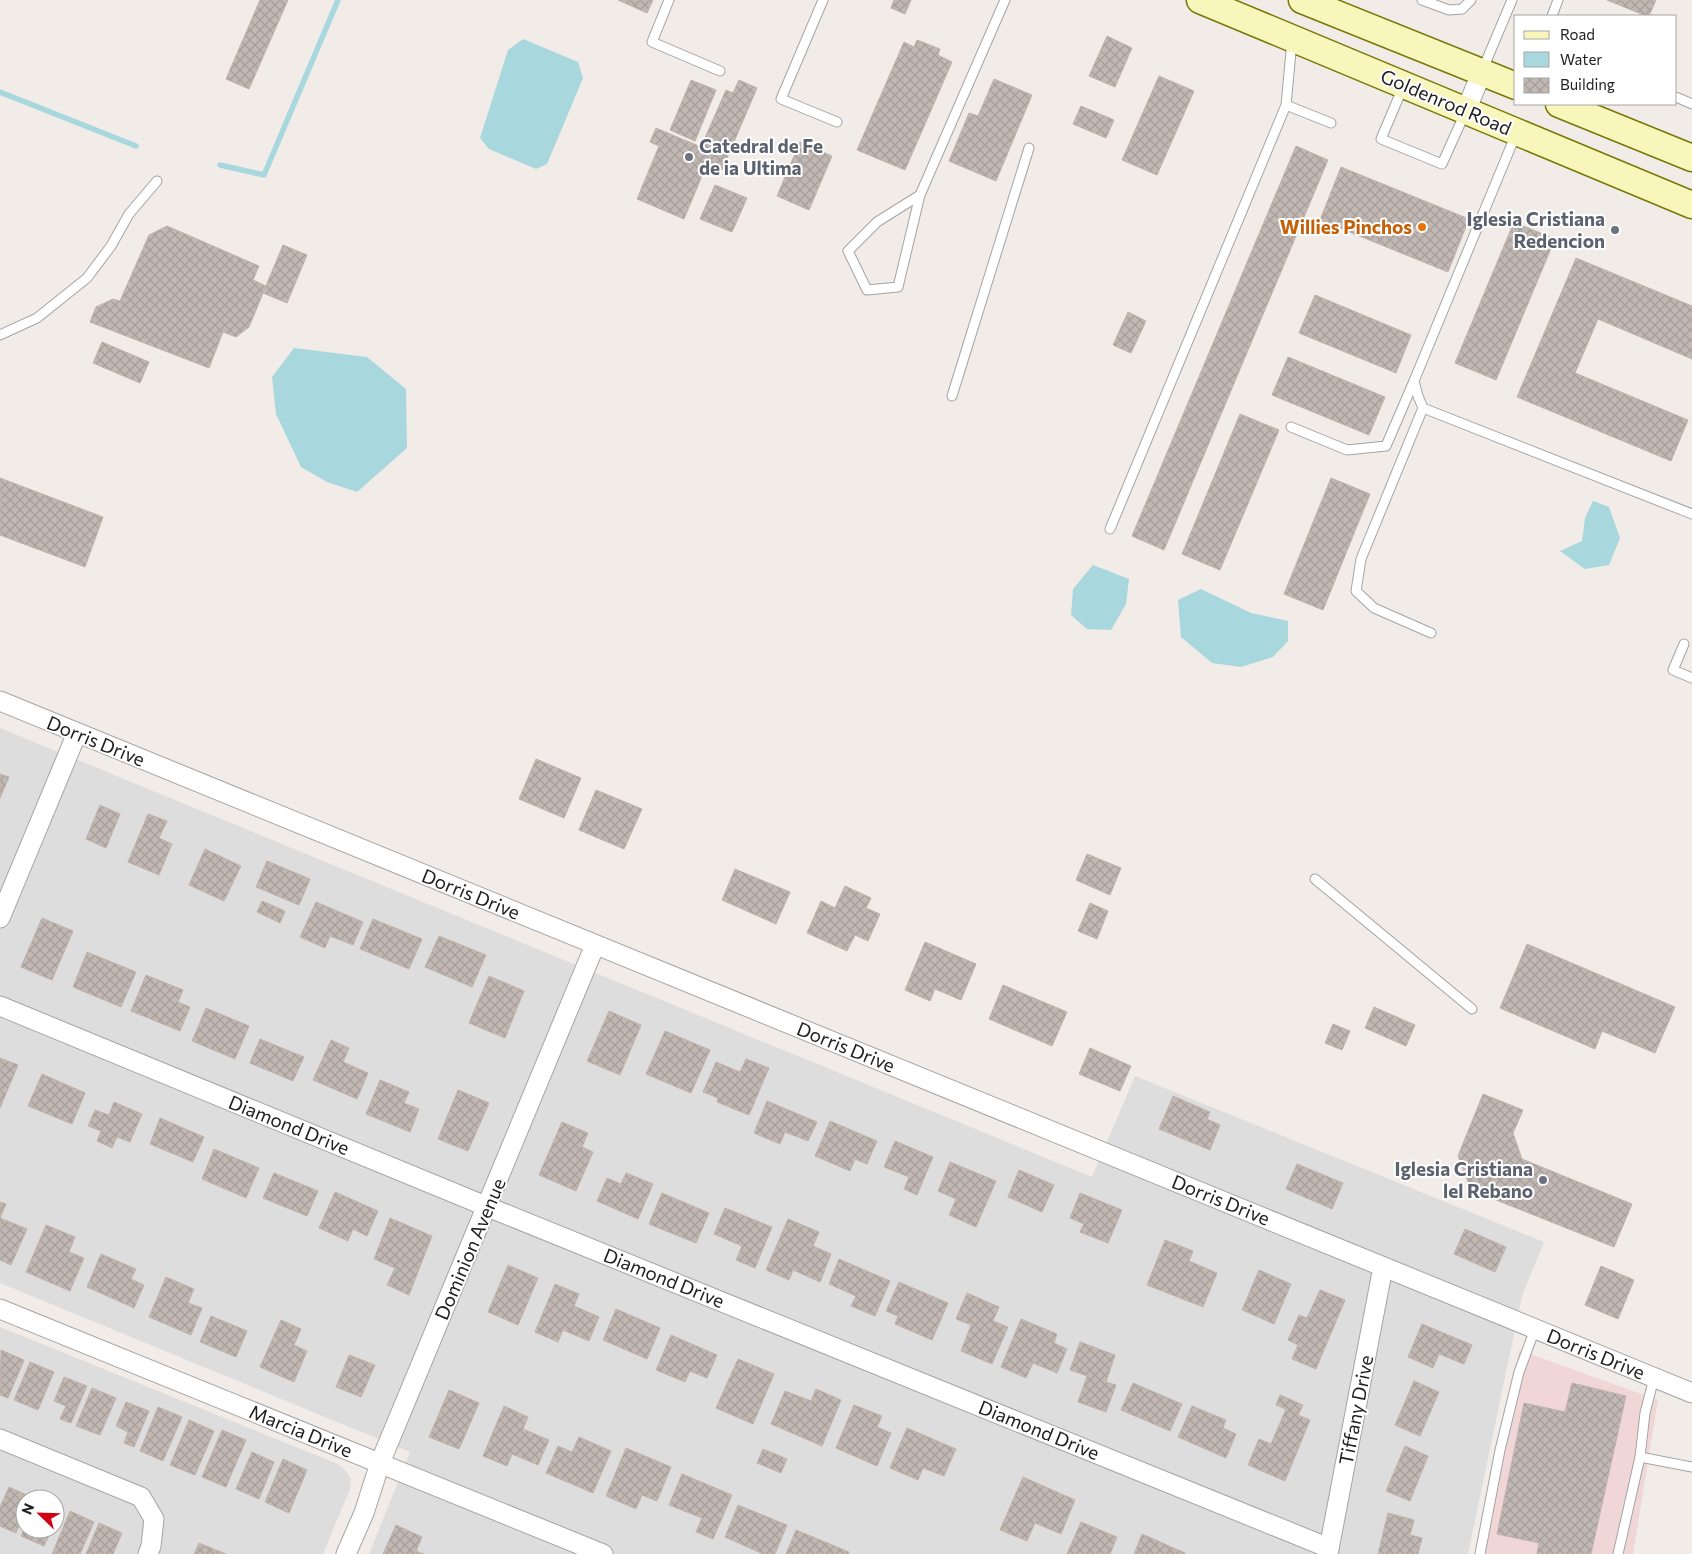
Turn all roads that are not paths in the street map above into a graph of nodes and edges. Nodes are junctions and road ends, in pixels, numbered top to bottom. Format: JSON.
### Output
{"nodes":[{"id":1,"x":669,"y":0,"type":"edge"},
{"id":2,"x":823,"y":0,"type":"edge"},
{"id":3,"x":1004,"y":0,"type":"edge"},
{"id":4,"x":1200,"y":0,"type":"edge"},
{"id":5,"x":1302,"y":0,"type":"edge"},
{"id":6,"x":1422,"y":0,"type":"edge"},
{"id":7,"x":1471,"y":0,"type":"edge"},
{"id":8,"x":1512,"y":0,"type":"edge"},
{"id":9,"x":1558,"y":0,"type":"edge"},
{"id":10,"x":1552,"y":15,"type":"edge"},
{"id":11,"x":1293,"y":38,"type":"junction"},
{"id":12,"x":720,"y":71,"type":"dead end"},
{"id":13,"x":1482,"y":72,"type":"junction"},
{"id":14,"x":1404,"y":84,"type":"junction"},
{"id":15,"x":1514,"y":85,"type":"edge"},
{"id":16,"x":1677,"y":97,"type":"edge"},
{"id":17,"x":1692,"y":104,"type":"edge"},
{"id":18,"x":1286,"y":105,"type":"junction"},
{"id":19,"x":1561,"y":105,"type":"edge"},
{"id":20,"x":1466,"y":110,"type":"junction"},
{"id":21,"x":837,"y":122,"type":"dead end"},
{"id":22,"x":1331,"y":123,"type":"dead end"},
{"id":23,"x":1517,"y":132,"type":"junction"},
{"id":24,"x":1028,"y":148,"type":"dead end"},
{"id":25,"x":1692,"y":158,"type":"edge"},
{"id":26,"x":157,"y":181,"type":"dead end"},
{"id":27,"x":920,"y":196,"type":"junction"},
{"id":28,"x":1692,"y":205,"type":"edge"},
{"id":29,"x":0,"y":335,"type":"edge"},
{"id":30,"x":1414,"y":381,"type":"junction"},
{"id":31,"x":952,"y":396,"type":"dead end"},
{"id":32,"x":1423,"y":408,"type":"junction"},
{"id":33,"x":1291,"y":427,"type":"dead end"},
{"id":34,"x":1692,"y":514,"type":"edge"},
{"id":35,"x":1110,"y":529,"type":"dead end"},
{"id":36,"x":1431,"y":632,"type":"dead end"},
{"id":37,"x":1684,"y":644,"type":"dead end"},
{"id":38,"x":1692,"y":678,"type":"edge"},
{"id":39,"x":0,"y":701,"type":"edge"},
{"id":40,"x":77,"y":733,"type":"junction"},
{"id":41,"x":1315,"y":879,"type":"dead end"},
{"id":42,"x":0,"y":918,"type":"edge"},
{"id":43,"x":596,"y":945,"type":"junction"},
{"id":44,"x":0,"y":1006,"type":"edge"},
{"id":45,"x":1472,"y":1009,"type":"dead end"},
{"id":46,"x":488,"y":1207,"type":"junction"},
{"id":47,"x":1383,"y":1267,"type":"junction"},
{"id":48,"x":0,"y":1309,"type":"edge"},
{"id":49,"x":1535,"y":1329,"type":"junction"},
{"id":50,"x":1654,"y":1378,"type":"junction"},
{"id":51,"x":1692,"y":1393,"type":"edge"},
{"id":52,"x":0,"y":1439,"type":"edge"},
{"id":53,"x":1640,"y":1457,"type":"junction"},
{"id":54,"x":380,"y":1463,"type":"junction"},
{"id":55,"x":1692,"y":1467,"type":"edge"},
{"id":56,"x":1329,"y":1551,"type":"edge"},
{"id":57,"x":148,"y":1554,"type":"edge"},
{"id":58,"x":346,"y":1554,"type":"edge"},
{"id":59,"x":603,"y":1554,"type":"edge"},
{"id":60,"x":1480,"y":1554,"type":"edge"},
{"id":61,"x":1618,"y":1554,"type":"edge"}],
"edges":[{"from":1,"to":12,"type":"lane"},
{"from":2,"to":21,"type":"lane"},
{"from":3,"to":27,"type":"lane"},
{"from":4,"to":11,"type":"main road","name":"Goldenrod Road"},
{"from":5,"to":13,"type":"main road","name":"Goldenrod Road"},
{"from":6,"to":7,"type":"lane"},
{"from":8,"to":13,"type":"lane"},
{"from":9,"to":10,"type":"lane"},
{"from":11,"to":14,"type":"main road","name":"Goldenrod Road"},
{"from":11,"to":18,"type":"lane"},
{"from":13,"to":15,"type":"main road","name":"Goldenrod Road"},
{"from":13,"to":20,"type":"street"},
{"from":14,"to":20,"type":"main road","name":"Goldenrod Road"},
{"from":14,"to":20,"type":"lane"},
{"from":16,"to":17,"type":"lane"},
{"from":18,"to":22,"type":"lane"},
{"from":18,"to":35,"type":"lane"},
{"from":19,"to":25,"type":"main road"},
{"from":20,"to":23,"type":"main road","name":"Goldenrod Road"},
{"from":23,"to":28,"type":"main road","name":"Goldenrod Road"},
{"from":23,"to":30,"type":"lane"},
{"from":24,"to":31,"type":"lane"},
{"from":26,"to":29,"type":"lane"},
{"from":27,"to":27,"type":"lane"},
{"from":30,"to":32,"type":"lane"},
{"from":30,"to":33,"type":"lane"},
{"from":32,"to":34,"type":"lane"},
{"from":32,"to":36,"type":"lane"},
{"from":37,"to":38,"type":"lane"},
{"from":39,"to":40,"type":"street","name":"Dorris Drive"},
{"from":40,"to":42,"type":"street"},
{"from":40,"to":43,"type":"street","name":"Dorris Drive"},
{"from":41,"to":45,"type":"lane"},
{"from":43,"to":46,"type":"street","name":"Dominion Avenue"},
{"from":43,"to":47,"type":"street","name":"Dorris Drive"},
{"from":44,"to":46,"type":"street","name":"Diamond Drive"},
{"from":46,"to":54,"type":"street","name":"Dominion Avenue"},
{"from":46,"to":56,"type":"street","name":"Diamond Drive"},
{"from":47,"to":49,"type":"street","name":"Dorris Drive"},
{"from":47,"to":56,"type":"street","name":"Tiffany Drive"},
{"from":48,"to":54,"type":"street","name":"Marcia Drive"},
{"from":49,"to":50,"type":"street","name":"Dorris Drive"},
{"from":49,"to":60,"type":"lane"},
{"from":50,"to":51,"type":"street","name":"Dorris Drive"},
{"from":50,"to":53,"type":"lane"},
{"from":52,"to":57,"type":"street"},
{"from":53,"to":55,"type":"lane"},
{"from":53,"to":61,"type":"lane"},
{"from":54,"to":58,"type":"street","name":"Dominion Avenue"},
{"from":54,"to":59,"type":"street","name":"Marcia Drive"}]}
